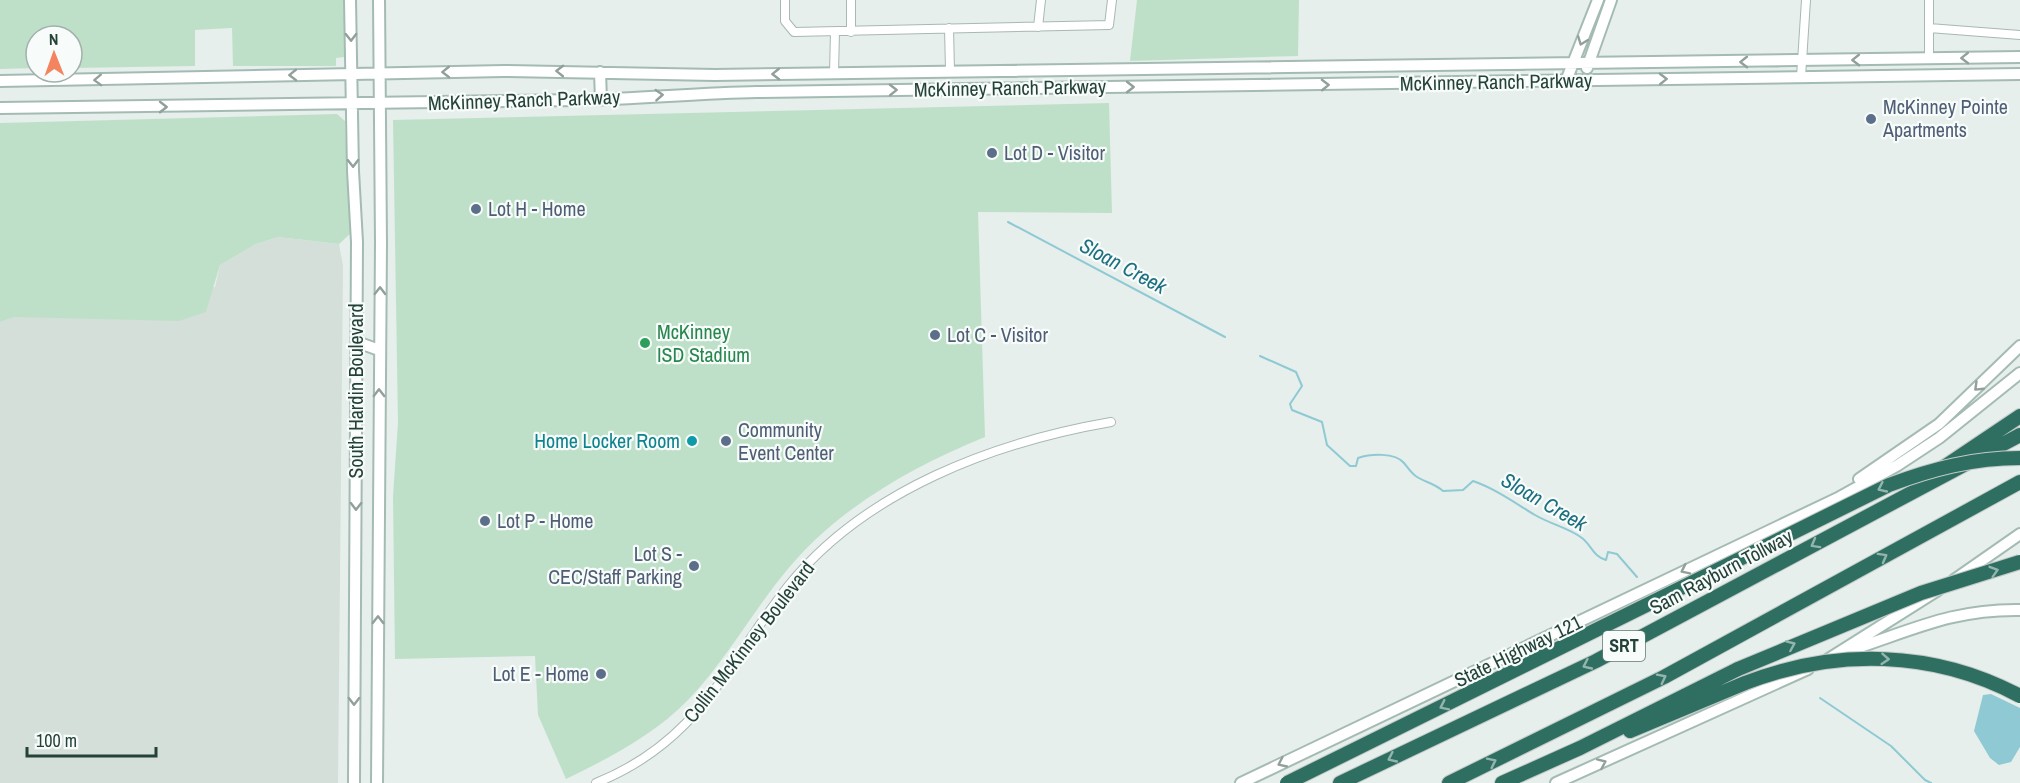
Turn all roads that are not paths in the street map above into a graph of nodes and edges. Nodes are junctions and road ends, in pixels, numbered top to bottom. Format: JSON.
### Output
{"nodes":[{"id":1,"x":350,"y":0,"type":"edge"},
{"id":2,"x":379,"y":0,"type":"edge"},
{"id":3,"x":785,"y":0,"type":"edge"},
{"id":4,"x":851,"y":0,"type":"edge"},
{"id":5,"x":1041,"y":0,"type":"edge"},
{"id":6,"x":1112,"y":0,"type":"edge"},
{"id":7,"x":1598,"y":0,"type":"edge"},
{"id":8,"x":1611,"y":0,"type":"edge"},
{"id":9,"x":1806,"y":0,"type":"edge"},
{"id":10,"x":1929,"y":0,"type":"edge"},
{"id":11,"x":1038,"y":27,"type":"junction"},
{"id":12,"x":949,"y":28,"type":"junction"},
{"id":13,"x":1929,"y":28,"type":"junction"},
{"id":14,"x":835,"y":32,"type":"junction"},
{"id":15,"x":851,"y":32,"type":"junction"},
{"id":16,"x":2020,"y":35,"type":"edge"},
{"id":17,"x":2020,"y":57,"type":"edge"},
{"id":18,"x":1929,"y":58,"type":"junction"},
{"id":19,"x":1803,"y":61,"type":"junction"},
{"id":20,"x":1573,"y":64,"type":"junction"},
{"id":21,"x":1589,"y":64,"type":"junction"},
{"id":22,"x":950,"y":71,"type":"junction"},
{"id":23,"x":600,"y":72,"type":"junction"},
{"id":24,"x":834,"y":73,"type":"junction"},
{"id":25,"x":352,"y":74,"type":"junction"},
{"id":26,"x":380,"y":74,"type":"junction"},
{"id":27,"x":2020,"y":74,"type":"edge"},
{"id":28,"x":1801,"y":77,"type":"junction"},
{"id":29,"x":0,"y":81,"type":"edge"},
{"id":30,"x":1566,"y":81,"type":"junction"},
{"id":31,"x":1582,"y":81,"type":"junction"},
{"id":32,"x":835,"y":90,"type":"junction"},
{"id":33,"x":601,"y":100,"type":"junction"},
{"id":34,"x":380,"y":104,"type":"junction"},
{"id":35,"x":352,"y":105,"type":"junction"},
{"id":36,"x":0,"y":108,"type":"edge"},
{"id":37,"x":380,"y":336,"type":"junction"},
{"id":38,"x":357,"y":342,"type":"junction"},
{"id":39,"x":2020,"y":346,"type":"edge"},
{"id":40,"x":380,"y":350,"type":"junction"},
{"id":41,"x":2020,"y":373,"type":"edge"},
{"id":42,"x":2020,"y":416,"type":"edge"},
{"id":43,"x":1111,"y":422,"type":"dead end"},
{"id":44,"x":2020,"y":435,"type":"edge"},
{"id":45,"x":2020,"y":458,"type":"edge"},
{"id":46,"x":2020,"y":482,"type":"edge"},
{"id":47,"x":1885,"y":506,"type":"junction"},
{"id":48,"x":1794,"y":517,"type":"junction"},
{"id":49,"x":2020,"y":534,"type":"edge"},
{"id":50,"x":2020,"y":562,"type":"edge"},
{"id":51,"x":2020,"y":610,"type":"edge"},
{"id":52,"x":1840,"y":654,"type":"junction"},
{"id":53,"x":2020,"y":696,"type":"edge"},
{"id":54,"x":1580,"y":748,"type":"junction"},
{"id":55,"x":621,"y":773,"type":"junction"},
{"id":56,"x":354,"y":783,"type":"edge"},
{"id":57,"x":377,"y":783,"type":"edge"},
{"id":58,"x":596,"y":783,"type":"edge"},
{"id":59,"x":611,"y":783,"type":"edge"},
{"id":60,"x":1241,"y":783,"type":"edge"},
{"id":61,"x":1287,"y":783,"type":"edge"},
{"id":62,"x":1340,"y":783,"type":"edge"},
{"id":63,"x":1449,"y":783,"type":"edge"},
{"id":64,"x":1502,"y":783,"type":"edge"},
{"id":65,"x":1556,"y":783,"type":"edge"}],
"edges":[{"from":1,"to":25,"type":"main road","name":"South Hardin Boulevard","one_way":true},
{"from":2,"to":26,"type":"main road","name":"South Hardin Boulevard"},
{"from":3,"to":14,"type":"street"},
{"from":4,"to":15,"type":"street"},
{"from":5,"to":11,"type":"street"},
{"from":6,"to":11,"type":"street"},
{"from":7,"to":20,"type":"main road","one_way":true},
{"from":8,"to":21,"type":"main road"},
{"from":9,"to":19,"type":"street"},
{"from":10,"to":13,"type":"street"},
{"from":11,"to":12,"type":"street"},
{"from":12,"to":15,"type":"street"},
{"from":12,"to":22,"type":"street"},
{"from":13,"to":16,"type":"street"},
{"from":13,"to":18,"type":"street"},
{"from":14,"to":15,"type":"street"},
{"from":14,"to":24,"type":"street"},
{"from":17,"to":18,"type":"main road","name":"McKinney Ranch Parkway","one_way":true},
{"from":18,"to":19,"type":"main road","name":"McKinney Ranch Parkway","one_way":true},
{"from":19,"to":21,"type":"main road","name":"McKinney Ranch Parkway","one_way":true},
{"from":19,"to":28,"type":"street"},
{"from":20,"to":21,"type":"main road","name":"McKinney Ranch Parkway"},
{"from":20,"to":22,"type":"main road","name":"McKinney Ranch Parkway"},
{"from":20,"to":30,"type":"main road"},
{"from":21,"to":31,"type":"main road"},
{"from":22,"to":24,"type":"main road","name":"McKinney Ranch Parkway"},
{"from":24,"to":23,"type":"main road","name":"McKinney Ranch Parkway","one_way":true},
{"from":23,"to":26,"type":"main road","name":"McKinney Ranch Parkway","one_way":true},
{"from":23,"to":33,"type":"main road"},
{"from":24,"to":32,"type":"main road"},
{"from":25,"to":26,"type":"main road","name":"McKinney Ranch Parkway"},
{"from":25,"to":29,"type":"main road","name":"McKinney Ranch Parkway","one_way":true},
{"from":25,"to":35,"type":"main road","name":"South Hardin Boulevard"},
{"from":26,"to":34,"type":"main road","name":"South Hardin Boulevard"},
{"from":27,"to":28,"type":"main road","name":"McKinney Ranch Parkway"},
{"from":31,"to":28,"type":"main road","name":"McKinney Ranch Parkway","one_way":true},
{"from":30,"to":31,"type":"main road","name":"McKinney Ranch Parkway"},
{"from":32,"to":30,"type":"main road","name":"McKinney Ranch Parkway","one_way":true},
{"from":33,"to":32,"type":"main road","name":"McKinney Ranch Parkway","one_way":true},
{"from":33,"to":34,"type":"main road","name":"McKinney Ranch Parkway"},
{"from":34,"to":35,"type":"main road","name":"McKinney Ranch Parkway"},
{"from":37,"to":34,"type":"main road","name":"South Hardin Boulevard","one_way":true},
{"from":36,"to":35,"type":"main road","name":"McKinney Ranch Parkway","one_way":true},
{"from":35,"to":38,"type":"main road","name":"South Hardin Boulevard","one_way":true},
{"from":37,"to":38,"type":"main road"},
{"from":37,"to":40,"type":"main road","name":"South Hardin Boulevard"},
{"from":38,"to":40,"type":"main road"},
{"from":38,"to":56,"type":"main road","name":"South Hardin Boulevard","one_way":true},
{"from":39,"to":48,"type":"main road","one_way":true},
{"from":57,"to":40,"type":"main road","name":"South Hardin Boulevard","one_way":true},
{"from":41,"to":48,"type":"main road"},
{"from":42,"to":47,"type":"highway"},
{"from":43,"to":55,"type":"street","name":"Collin McKinney Boulevard"},
{"from":44,"to":47,"type":"highway","name":"Sam Rayburn Tollway","number":"SRT"},
{"from":45,"to":61,"type":"highway","one_way":true,"bridge":true},
{"from":63,"to":46,"type":"highway","number":"SRT","one_way":true},
{"from":47,"to":62,"type":"highway","name":"Sam Rayburn Tollway","number":"SRT","one_way":true},
{"from":48,"to":60,"type":"main road","name":"State Highway 121","one_way":true},
{"from":49,"to":52,"type":"main road"},
{"from":54,"to":50,"type":"highway","one_way":true,"bridge":true},
{"from":51,"to":52,"type":"main road"},
{"from":65,"to":52,"type":"main road","one_way":true},
{"from":54,"to":53,"type":"highway","one_way":true,"bridge":true},
{"from":54,"to":64,"type":"highway"},
{"from":55,"to":58,"type":"street","name":"Collin McKinney Boulevard"},
{"from":55,"to":59,"type":"street","name":"Collin McKinney Boulevard"}]}
